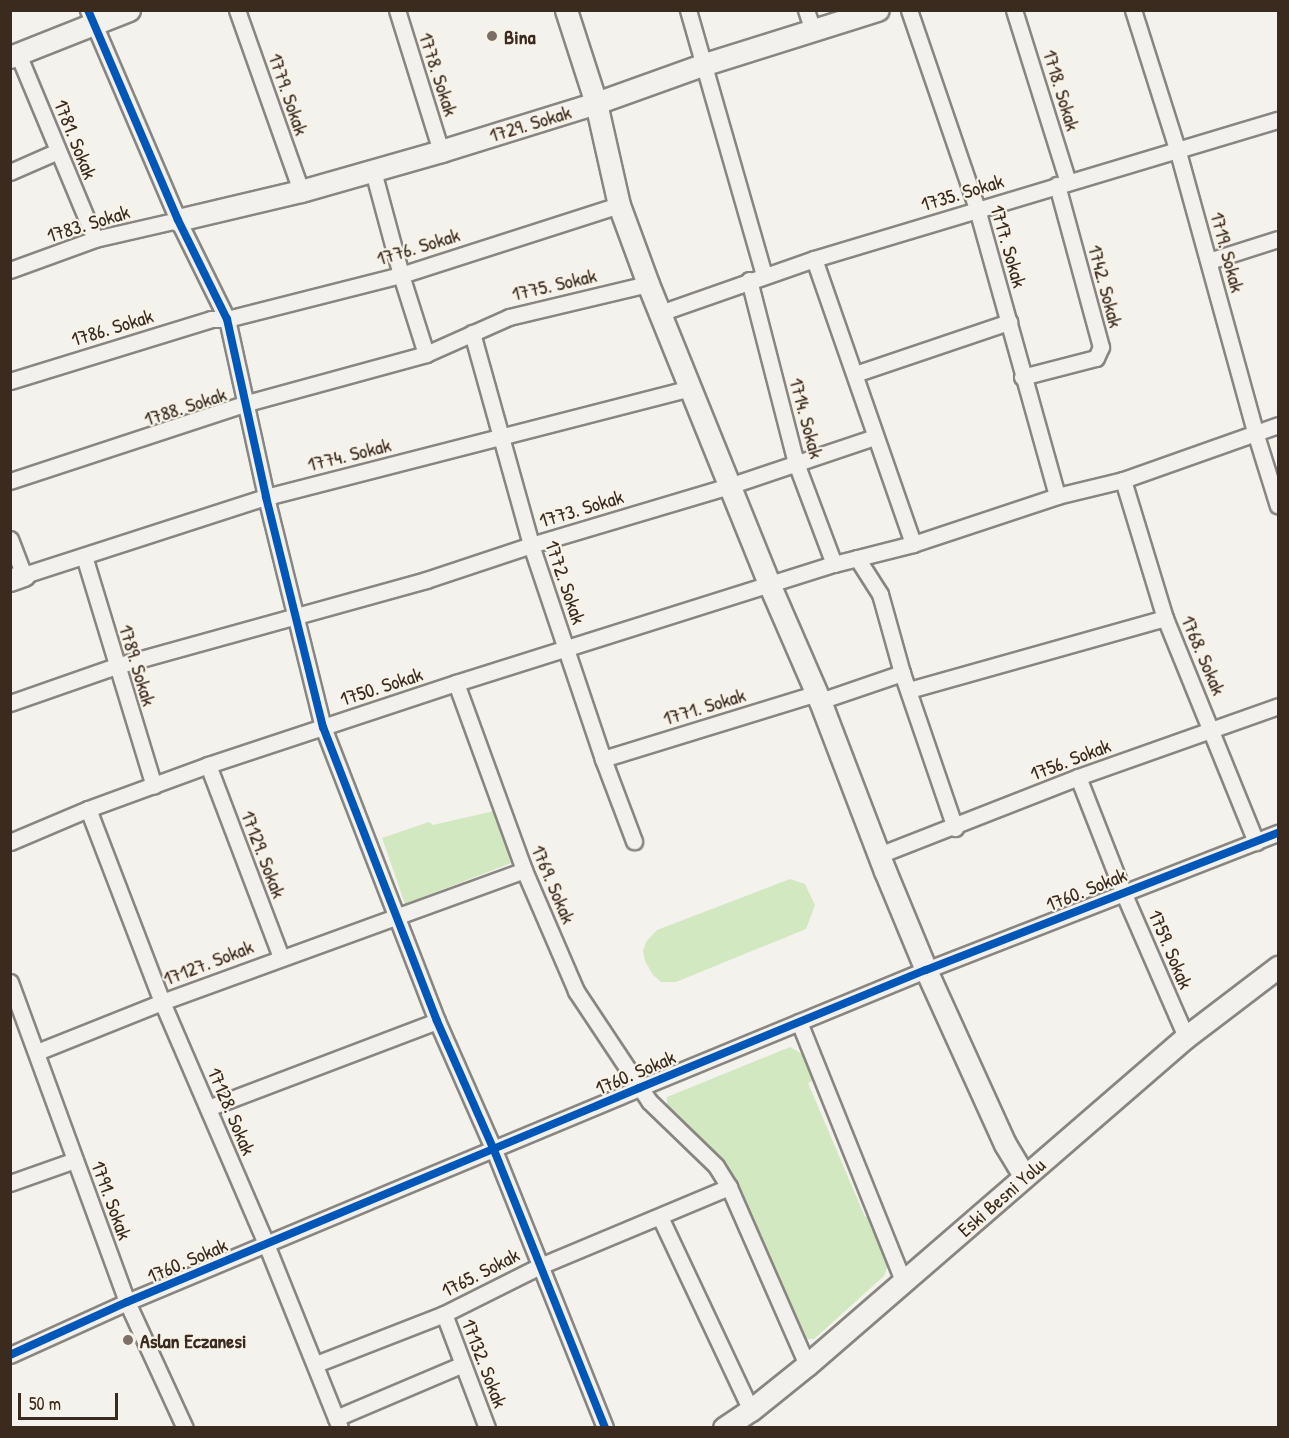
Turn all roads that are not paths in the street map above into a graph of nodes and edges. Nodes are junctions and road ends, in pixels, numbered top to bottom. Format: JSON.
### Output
{"nodes":[{"id":1,"x":129,"y":10,"type":"edge"},
{"id":2,"x":237,"y":10,"type":"edge"},
{"id":3,"x":397,"y":10,"type":"edge"},
{"id":4,"x":566,"y":10,"type":"edge"},
{"id":5,"x":688,"y":10,"type":"edge"},
{"id":6,"x":878,"y":10,"type":"edge"},
{"id":7,"x":909,"y":10,"type":"edge"},
{"id":8,"x":1014,"y":10,"type":"edge"},
{"id":9,"x":1133,"y":10,"type":"edge"},
{"id":10,"x":90,"y":17,"type":"edge"},
{"id":11,"x":809,"y":20,"type":"edge"},
{"id":12,"x":14,"y":55,"type":"edge"},
{"id":13,"x":702,"y":64,"type":"junction"},
{"id":14,"x":596,"y":103,"type":"junction"},
{"id":15,"x":1278,"y":120,"type":"edge"},
{"id":16,"x":58,"y":151,"type":"junction"},
{"id":17,"x":441,"y":151,"type":"junction"},
{"id":18,"x":1178,"y":152,"type":"junction"},
{"id":19,"x":373,"y":171,"type":"junction"},
{"id":20,"x":10,"y":172,"type":"edge"},
{"id":21,"x":1063,"y":183,"type":"junction"},
{"id":22,"x":301,"y":191,"type":"junction"},
{"id":23,"x":619,"y":205,"type":"junction"},
{"id":24,"x":977,"y":209,"type":"junction"},
{"id":25,"x":178,"y":220,"type":"junction"},
{"id":26,"x":95,"y":239,"type":"junction"},
{"id":27,"x":1278,"y":240,"type":"edge"},
{"id":28,"x":814,"y":259,"type":"junction"},
{"id":29,"x":1209,"y":261,"type":"junction"},
{"id":30,"x":10,"y":270,"type":"edge"},
{"id":31,"x":401,"y":275,"type":"junction"},
{"id":32,"x":764,"y":275,"type":"junction"},
{"id":33,"x":749,"y":280,"type":"junction"},
{"id":34,"x":648,"y":284,"type":"junction"},
{"id":35,"x":660,"y":313,"type":"junction"},
{"id":36,"x":227,"y":320,"type":"junction"},
{"id":37,"x":1009,"y":322,"type":"junction"},
{"id":38,"x":472,"y":333,"type":"junction"},
{"id":39,"x":426,"y":354,"type":"junction"},
{"id":40,"x":855,"y":374,"type":"junction"},
{"id":41,"x":1022,"y":377,"type":"junction"},
{"id":42,"x":10,"y":381,"type":"edge"},
{"id":43,"x":690,"y":388,"type":"junction"},
{"id":44,"x":247,"y":403,"type":"junction"},
{"id":45,"x":1278,"y":425,"type":"edge"},
{"id":46,"x":1255,"y":432,"type":"junction"},
{"id":47,"x":500,"y":437,"type":"junction"},
{"id":48,"x":875,"y":437,"type":"junction"},
{"id":49,"x":796,"y":463,"type":"junction"},
{"id":50,"x":1123,"y":480,"type":"junction"},
{"id":51,"x":10,"y":481,"type":"edge"},
{"id":52,"x":729,"y":486,"type":"junction"},
{"id":53,"x":1057,"y":496,"type":"junction"},
{"id":54,"x":266,"y":497,"type":"junction"},
{"id":55,"x":1278,"y":506,"type":"edge"},
{"id":56,"x":10,"y":539,"type":"edge"},
{"id":57,"x":913,"y":544,"type":"junction"},
{"id":58,"x":531,"y":545,"type":"junction"},
{"id":59,"x":84,"y":556,"type":"junction"},
{"id":60,"x":857,"y":558,"type":"junction"},
{"id":61,"x":834,"y":564,"type":"junction"},
{"id":62,"x":17,"y":577,"type":"edge"},
{"id":63,"x":770,"y":586,"type":"junction"},
{"id":64,"x":298,"y":617,"type":"junction"},
{"id":65,"x":1165,"y":618,"type":"junction"},
{"id":66,"x":566,"y":648,"type":"junction"},
{"id":67,"x":116,"y":666,"type":"junction"},
{"id":68,"x":902,"y":673,"type":"junction"},
{"id":69,"x":456,"y":683,"type":"junction"},
{"id":70,"x":909,"y":690,"type":"junction"},
{"id":71,"x":819,"y":697,"type":"junction"},
{"id":72,"x":10,"y":703,"type":"edge"},
{"id":73,"x":1278,"y":706,"type":"edge"},
{"id":74,"x":323,"y":728,"type":"junction"},
{"id":75,"x":1212,"y":729,"type":"junction"},
{"id":76,"x":603,"y":759,"type":"junction"},
{"id":77,"x":208,"y":765,"type":"junction"},
{"id":78,"x":1078,"y":777,"type":"junction"},
{"id":79,"x":154,"y":786,"type":"junction"},
{"id":80,"x":88,"y":809,"type":"junction"},
{"id":81,"x":955,"y":828,"type":"junction"},
{"id":82,"x":1278,"y":833,"type":"edge"},
{"id":83,"x":634,"y":841,"type":"dead end"},
{"id":84,"x":10,"y":842,"type":"edge"},
{"id":85,"x":1256,"y":842,"type":"junction"},
{"id":86,"x":879,"y":855,"type":"junction"},
{"id":87,"x":524,"y":870,"type":"junction"},
{"id":88,"x":1123,"y":892,"type":"junction"},
{"id":89,"x":397,"y":917,"type":"junction"},
{"id":90,"x":281,"y":957,"type":"junction"},
{"id":91,"x":1278,"y":967,"type":"edge"},
{"id":92,"x":927,"y":970,"type":"junction"},
{"id":93,"x":10,"y":982,"type":"edge"},
{"id":94,"x":162,"y":1002,"type":"junction"},
{"id":95,"x":437,"y":1021,"type":"junction"},
{"id":96,"x":799,"y":1022,"type":"junction"},
{"id":97,"x":1186,"y":1037,"type":"junction"},
{"id":98,"x":37,"y":1052,"type":"junction"},
{"id":99,"x":639,"y":1088,"type":"junction"},
{"id":100,"x":208,"y":1108,"type":"junction"},
{"id":101,"x":494,"y":1150,"type":"junction"},
{"id":102,"x":75,"y":1160,"type":"junction"},
{"id":103,"x":1024,"y":1176,"type":"junction"},
{"id":104,"x":10,"y":1183,"type":"edge"},
{"id":105,"x":729,"y":1187,"type":"junction"},
{"id":106,"x":660,"y":1217,"type":"junction"},
{"id":107,"x":266,"y":1244,"type":"junction"},
{"id":108,"x":540,"y":1266,"type":"junction"},
{"id":109,"x":903,"y":1281,"type":"junction"},
{"id":110,"x":127,"y":1302,"type":"junction"},
{"id":111,"x":444,"y":1314,"type":"junction"},
{"id":112,"x":10,"y":1355,"type":"edge"},
{"id":113,"x":316,"y":1364,"type":"junction"},
{"id":114,"x":462,"y":1365,"type":"junction"},
{"id":115,"x":807,"y":1365,"type":"junction"},
{"id":116,"x":751,"y":1410,"type":"junction"},
{"id":117,"x":338,"y":1423,"type":"edge"},
{"id":118,"x":179,"y":1425,"type":"edge"},
{"id":119,"x":487,"y":1428,"type":"edge"},
{"id":120,"x":604,"y":1428,"type":"edge"},
{"id":121,"x":724,"y":1428,"type":"edge"}],
"edges":[{"from":1,"to":10,"type":"street"},
{"from":2,"to":22,"type":"street","name":"1779. Sokak"},
{"from":3,"to":17,"type":"street","name":"1778. Sokak"},
{"from":4,"to":14,"type":"street"},
{"from":5,"to":13,"type":"street"},
{"from":6,"to":11,"type":"street","name":"1729. Sokak"},
{"from":7,"to":24,"type":"street","name":"1717. Sokak"},
{"from":8,"to":21,"type":"street","name":"1718. Sokak"},
{"from":9,"to":18,"type":"street","name":"1719. Sokak"},
{"from":10,"to":12,"type":"street"},
{"from":10,"to":25,"type":"street"},
{"from":11,"to":13,"type":"street","name":"1729. Sokak"},
{"from":12,"to":16,"type":"street","name":"1781. Sokak"},
{"from":13,"to":14,"type":"street","name":"1729. Sokak"},
{"from":13,"to":32,"type":"street"},
{"from":14,"to":17,"type":"street","name":"1729. Sokak"},
{"from":14,"to":23,"type":"street"},
{"from":15,"to":18,"type":"street","name":"1735. Sokak"},
{"from":16,"to":20,"type":"street"},
{"from":16,"to":26,"type":"street","name":"1781. Sokak"},
{"from":17,"to":19,"type":"street","name":"1729. Sokak"},
{"from":18,"to":21,"type":"street","name":"1735. Sokak"},
{"from":18,"to":29,"type":"street","name":"1719. Sokak"},
{"from":19,"to":22,"type":"street","name":"1729. Sokak"},
{"from":19,"to":31,"type":"street"},
{"from":21,"to":24,"type":"street","name":"1735. Sokak"},
{"from":21,"to":41,"type":"street","name":"1742. Sokak"},
{"from":22,"to":25,"type":"street","name":"1729. Sokak"},
{"from":23,"to":31,"type":"street","name":"1776. Sokak"},
{"from":23,"to":34,"type":"street"},
{"from":24,"to":28,"type":"street","name":"1735. Sokak"},
{"from":24,"to":37,"type":"street","name":"1717. Sokak"},
{"from":25,"to":26,"type":"street","name":"1783. Sokak"},
{"from":25,"to":36,"type":"street"},
{"from":26,"to":30,"type":"street","name":"1783. Sokak"},
{"from":27,"to":29,"type":"street"},
{"from":28,"to":32,"type":"street","name":"1735. Sokak"},
{"from":28,"to":40,"type":"street"},
{"from":29,"to":46,"type":"street","name":"1719. Sokak"},
{"from":31,"to":36,"type":"street","name":"1776. Sokak"},
{"from":31,"to":39,"type":"street"},
{"from":32,"to":33,"type":"street","name":"1735. Sokak"},
{"from":33,"to":35,"type":"street","name":"1735. Sokak"},
{"from":33,"to":49,"type":"street","name":"1714. Sokak"},
{"from":34,"to":35,"type":"street"},
{"from":34,"to":38,"type":"street","name":"1775. Sokak"},
{"from":35,"to":43,"type":"street"},
{"from":36,"to":42,"type":"street","name":"1786. Sokak"},
{"from":36,"to":44,"type":"street"},
{"from":37,"to":40,"type":"street"},
{"from":37,"to":41,"type":"street","name":"1717. Sokak"},
{"from":38,"to":39,"type":"street","name":"1788. Sokak"},
{"from":38,"to":47,"type":"street","name":"1772. Sokak"},
{"from":39,"to":44,"type":"street","name":"1788. Sokak"},
{"from":40,"to":48,"type":"street"},
{"from":41,"to":53,"type":"street","name":"1717. Sokak"},
{"from":43,"to":47,"type":"street","name":"1774. Sokak"},
{"from":43,"to":52,"type":"street"},
{"from":44,"to":51,"type":"street","name":"1788. Sokak"},
{"from":44,"to":54,"type":"street"},
{"from":45,"to":46,"type":"street","name":"1750. Sokak"},
{"from":46,"to":50,"type":"street","name":"1750. Sokak"},
{"from":46,"to":55,"type":"street","name":"1719. Sokak"},
{"from":47,"to":54,"type":"street","name":"1774. Sokak"},
{"from":47,"to":58,"type":"street","name":"1772. Sokak"},
{"from":48,"to":49,"type":"street","name":"1773. Sokak"},
{"from":48,"to":57,"type":"street"},
{"from":49,"to":52,"type":"street","name":"1773. Sokak"},
{"from":49,"to":61,"type":"street","name":"1714. Sokak"},
{"from":50,"to":53,"type":"street","name":"1750. Sokak"},
{"from":50,"to":65,"type":"street","name":"1768. Sokak"},
{"from":52,"to":58,"type":"street","name":"1773. Sokak"},
{"from":52,"to":63,"type":"street"},
{"from":53,"to":57,"type":"street","name":"1750. Sokak"},
{"from":54,"to":59,"type":"street","name":"1774. Sokak"},
{"from":54,"to":64,"type":"street"},
{"from":56,"to":62,"type":"street"},
{"from":57,"to":60,"type":"street","name":"1750. Sokak"},
{"from":58,"to":64,"type":"street","name":"1773. Sokak"},
{"from":58,"to":66,"type":"street","name":"1772. Sokak"},
{"from":59,"to":62,"type":"street","name":"1774. Sokak"},
{"from":59,"to":67,"type":"street","name":"1789. Sokak"},
{"from":60,"to":61,"type":"street","name":"1750. Sokak"},
{"from":60,"to":68,"type":"street"},
{"from":61,"to":63,"type":"street","name":"1750. Sokak"},
{"from":63,"to":66,"type":"street","name":"1750. Sokak"},
{"from":63,"to":71,"type":"street"},
{"from":64,"to":67,"type":"street","name":"1773. Sokak"},
{"from":64,"to":74,"type":"street"},
{"from":65,"to":70,"type":"street"},
{"from":65,"to":75,"type":"street","name":"1768. Sokak"},
{"from":66,"to":69,"type":"street","name":"1750. Sokak"},
{"from":66,"to":76,"type":"street","name":"1772. Sokak"},
{"from":67,"to":72,"type":"street","name":"1773. Sokak"},
{"from":67,"to":79,"type":"street","name":"1789. Sokak"},
{"from":68,"to":70,"type":"street"},
{"from":68,"to":71,"type":"street","name":"1771. Sokak"},
{"from":69,"to":74,"type":"street","name":"1750. Sokak"},
{"from":69,"to":87,"type":"street","name":"1769. Sokak"},
{"from":70,"to":81,"type":"street"},
{"from":71,"to":76,"type":"street","name":"1771. Sokak"},
{"from":71,"to":86,"type":"street"},
{"from":73,"to":75,"type":"street","name":"1756. Sokak"},
{"from":74,"to":77,"type":"street","name":"1750. Sokak"},
{"from":74,"to":89,"type":"street"},
{"from":75,"to":78,"type":"street","name":"1756. Sokak"},
{"from":75,"to":85,"type":"street","name":"1768. Sokak"},
{"from":76,"to":83,"type":"street","name":"1772. Sokak"},
{"from":77,"to":79,"type":"street","name":"1750. Sokak"},
{"from":77,"to":90,"type":"street","name":"17129. Sokak"},
{"from":78,"to":81,"type":"street","name":"1756. Sokak"},
{"from":78,"to":88,"type":"street","name":"1759. Sokak"},
{"from":79,"to":80,"type":"street","name":"1750. Sokak"},
{"from":80,"to":84,"type":"street","name":"1750. Sokak"},
{"from":80,"to":94,"type":"street","name":"17128. Sokak"},
{"from":81,"to":86,"type":"street","name":"1756. Sokak"},
{"from":82,"to":85,"type":"street","name":"1760. Sokak"},
{"from":85,"to":88,"type":"street","name":"1760. Sokak"},
{"from":86,"to":92,"type":"street"},
{"from":87,"to":89,"type":"street","name":"17127. Sokak"},
{"from":87,"to":99,"type":"street","name":"1769. Sokak"},
{"from":88,"to":92,"type":"street","name":"1760. Sokak"},
{"from":88,"to":97,"type":"street","name":"1759. Sokak"},
{"from":89,"to":90,"type":"street","name":"17127. Sokak"},
{"from":89,"to":95,"type":"street"},
{"from":90,"to":94,"type":"street","name":"17127. Sokak"},
{"from":91,"to":97,"type":"street","name":"Eski Besni Yolu"},
{"from":92,"to":96,"type":"street","name":"1760. Sokak"},
{"from":92,"to":103,"type":"street"},
{"from":93,"to":98,"type":"street","name":"1791. Sokak"},
{"from":94,"to":98,"type":"street","name":"17127. Sokak"},
{"from":94,"to":100,"type":"street","name":"17128. Sokak"},
{"from":95,"to":100,"type":"street"},
{"from":95,"to":101,"type":"street"},
{"from":96,"to":99,"type":"street","name":"1760. Sokak"},
{"from":96,"to":109,"type":"street"},
{"from":97,"to":103,"type":"street","name":"Eski Besni Yolu"},
{"from":98,"to":102,"type":"street","name":"1791. Sokak"},
{"from":99,"to":101,"type":"street","name":"1760. Sokak"},
{"from":99,"to":105,"type":"street","name":"1769. Sokak"},
{"from":100,"to":107,"type":"street","name":"17128. Sokak"},
{"from":101,"to":107,"type":"street","name":"1760. Sokak"},
{"from":101,"to":108,"type":"street"},
{"from":102,"to":104,"type":"street"},
{"from":102,"to":110,"type":"street","name":"1791. Sokak"},
{"from":103,"to":109,"type":"street","name":"Eski Besni Yolu"},
{"from":105,"to":106,"type":"street","name":"1765. Sokak"},
{"from":105,"to":115,"type":"street","name":"1769. Sokak"},
{"from":106,"to":108,"type":"street","name":"1765. Sokak"},
{"from":106,"to":116,"type":"street"},
{"from":107,"to":110,"type":"street","name":"1760. Sokak"},
{"from":107,"to":113,"type":"street","name":"17128. Sokak"},
{"from":108,"to":111,"type":"street","name":"1765. Sokak"},
{"from":108,"to":120,"type":"street"},
{"from":109,"to":115,"type":"street","name":"Eski Besni Yolu"},
{"from":110,"to":112,"type":"street","name":"1760. Sokak"},
{"from":110,"to":118,"type":"street","name":"1791. Sokak"},
{"from":111,"to":113,"type":"street","name":"1765. Sokak"},
{"from":111,"to":114,"type":"street","name":"17132. Sokak"},
{"from":113,"to":117,"type":"street","name":"17128. Sokak"},
{"from":114,"to":117,"type":"street"},
{"from":114,"to":119,"type":"street","name":"17132. Sokak"},
{"from":115,"to":116,"type":"street","name":"Eski Besni Yolu"},
{"from":116,"to":121,"type":"street","name":"Eski Besni Yolu"}]}
